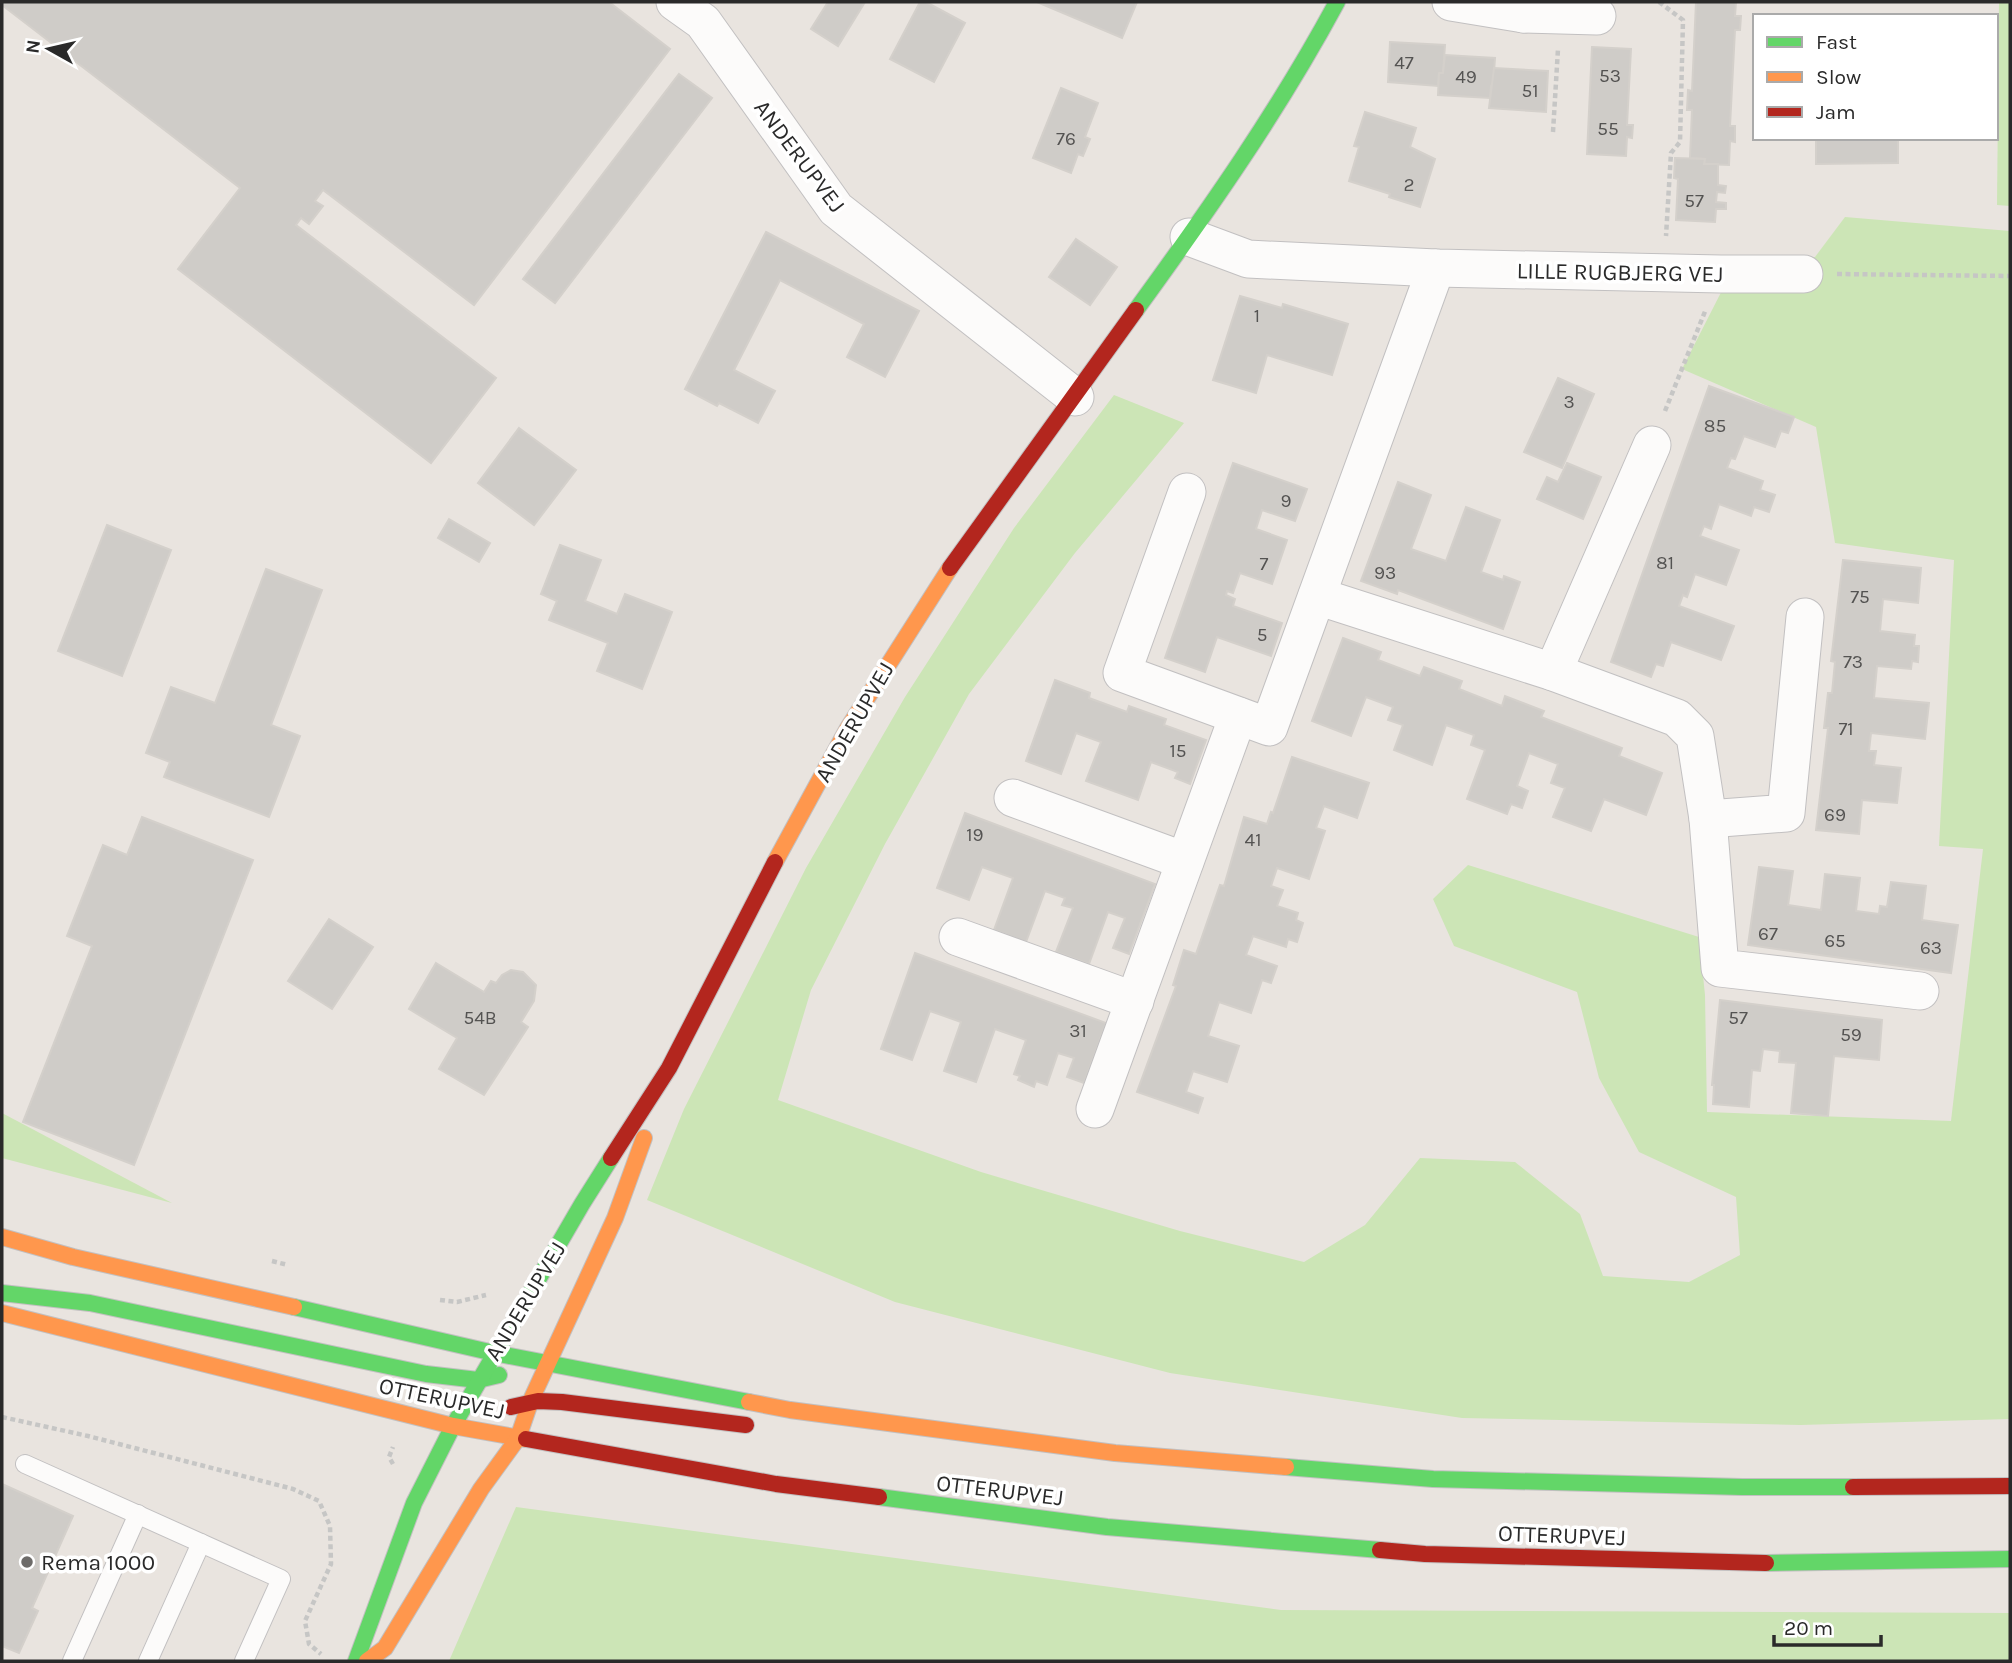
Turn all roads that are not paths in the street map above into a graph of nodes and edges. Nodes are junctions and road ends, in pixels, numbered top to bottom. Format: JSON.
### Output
{"nodes":[{"id":1,"x":675,"y":2,"type":"edge"},
{"id":2,"x":1337,"y":2,"type":"edge"},
{"id":3,"x":1451,"y":2,"type":"edge"},
{"id":4,"x":1524,"y":8,"type":"edge"},
{"id":5,"x":1597,"y":16,"type":"dead end"},
{"id":6,"x":1189,"y":237,"type":"junction"},
{"id":7,"x":1436,"y":268,"type":"junction"},
{"id":8,"x":1804,"y":274,"type":"road end"},
{"id":9,"x":1075,"y":397,"type":"junction"},
{"id":10,"x":1652,"y":444,"type":"road end"},
{"id":11,"x":1187,"y":492,"type":"dead end"},
{"id":12,"x":1317,"y":596,"type":"junction"},
{"id":13,"x":1805,"y":617,"type":"dead end"},
{"id":14,"x":1553,"y":672,"type":"junction"},
{"id":15,"x":1238,"y":716,"type":"junction"},
{"id":16,"x":1013,"y":798,"type":"dead end"},
{"id":17,"x":1708,"y":819,"type":"junction"},
{"id":18,"x":1185,"y":860,"type":"junction"},
{"id":19,"x":958,"y":937,"type":"dead end"},
{"id":20,"x":1920,"y":991,"type":"dead end"},
{"id":21,"x":1135,"y":1001,"type":"junction"},
{"id":22,"x":669,"y":1068,"type":"junction"},
{"id":23,"x":1095,"y":1109,"type":"dead end"},
{"id":24,"x":2,"y":1237,"type":"edge"},
{"id":25,"x":2,"y":1293,"type":"edge"},
{"id":26,"x":2,"y":1313,"type":"edge"},
{"id":27,"x":494,"y":1353,"type":"junction"},
{"id":28,"x":549,"y":1364,"type":"junction"},
{"id":29,"x":478,"y":1380,"type":"junction"},
{"id":30,"x":531,"y":1400,"type":"junction"},
{"id":31,"x":453,"y":1426,"type":"junction"},
{"id":32,"x":758,"y":1427,"type":"dead end"},
{"id":33,"x":855,"y":1435,"type":"dead end"},
{"id":34,"x":518,"y":1438,"type":"junction"},
{"id":35,"x":1017,"y":1440,"type":"junction"},
{"id":36,"x":25,"y":1464,"type":"dead end"},
{"id":37,"x":2010,"y":1486,"type":"edge"},
{"id":38,"x":138,"y":1514,"type":"junction"},
{"id":39,"x":201,"y":1543,"type":"junction"},
{"id":40,"x":2010,"y":1559,"type":"edge"},
{"id":41,"x":72,"y":1661,"type":"edge"},
{"id":42,"x":148,"y":1661,"type":"edge"},
{"id":43,"x":244,"y":1661,"type":"edge"},
{"id":44,"x":356,"y":1661,"type":"edge"},
{"id":45,"x":367,"y":1661,"type":"edge"}],
"edges":[{"from":1,"to":9,"type":"street","name":"ANDERUPVEJ"},
{"from":2,"to":6,"type":"main road","name":"ANDERUPVEJ"},
{"from":3,"to":4,"type":"street"},
{"from":4,"to":5,"type":"street"},
{"from":6,"to":7,"type":"street","name":"LILLE RUGBJERG VEJ"},
{"from":6,"to":9,"type":"main road","name":"ANDERUPVEJ"},
{"from":7,"to":8,"type":"street","name":"LILLE RUGBJERG VEJ"},
{"from":7,"to":12,"type":"street"},
{"from":9,"to":22,"type":"main road","name":"ANDERUPVEJ"},
{"from":10,"to":14,"type":"street"},
{"from":11,"to":15,"type":"street"},
{"from":12,"to":14,"type":"street"},
{"from":12,"to":15,"type":"street"},
{"from":13,"to":17,"type":"street"},
{"from":14,"to":17,"type":"street"},
{"from":15,"to":18,"type":"street"},
{"from":16,"to":18,"type":"street"},
{"from":17,"to":20,"type":"street"},
{"from":18,"to":21,"type":"street"},
{"from":19,"to":21,"type":"street"},
{"from":21,"to":23,"type":"street"},
{"from":22,"to":27,"type":"main road","name":"ANDERUPVEJ"},
{"from":22,"to":28,"type":"main road","name":"ANDERUPVEJ"},
{"from":24,"to":27,"type":"main road"},
{"from":25,"to":29,"type":"main road"},
{"from":26,"to":31,"type":"main road","name":"OTTERUPVEJ"},
{"from":27,"to":28,"type":"main road"},
{"from":27,"to":29,"type":"main road","name":"ANDERUPVEJ"},
{"from":28,"to":29,"type":"main road"},
{"from":28,"to":30,"type":"main road","name":"ANDERUPVEJ"},
{"from":28,"to":35,"type":"main road"},
{"from":29,"to":31,"type":"main road","name":"ANDERUPVEJ"},
{"from":30,"to":31,"type":"main road"},
{"from":30,"to":32,"type":"main road"},
{"from":30,"to":34,"type":"main road","name":"ANDERUPVEJ"},
{"from":31,"to":34,"type":"main road","name":"OTTERUPVEJ"},
{"from":31,"to":44,"type":"main road","name":"ANDERUPVEJ"},
{"from":33,"to":35,"type":"main road"},
{"from":34,"to":40,"type":"main road","name":"OTTERUPVEJ"},
{"from":34,"to":45,"type":"main road","name":"ANDERUPVEJ"},
{"from":35,"to":37,"type":"main road"},
{"from":36,"to":38,"type":"lane"},
{"from":38,"to":39,"type":"lane"},
{"from":38,"to":41,"type":"lane"},
{"from":39,"to":42,"type":"lane"},
{"from":39,"to":43,"type":"lane"}]}
